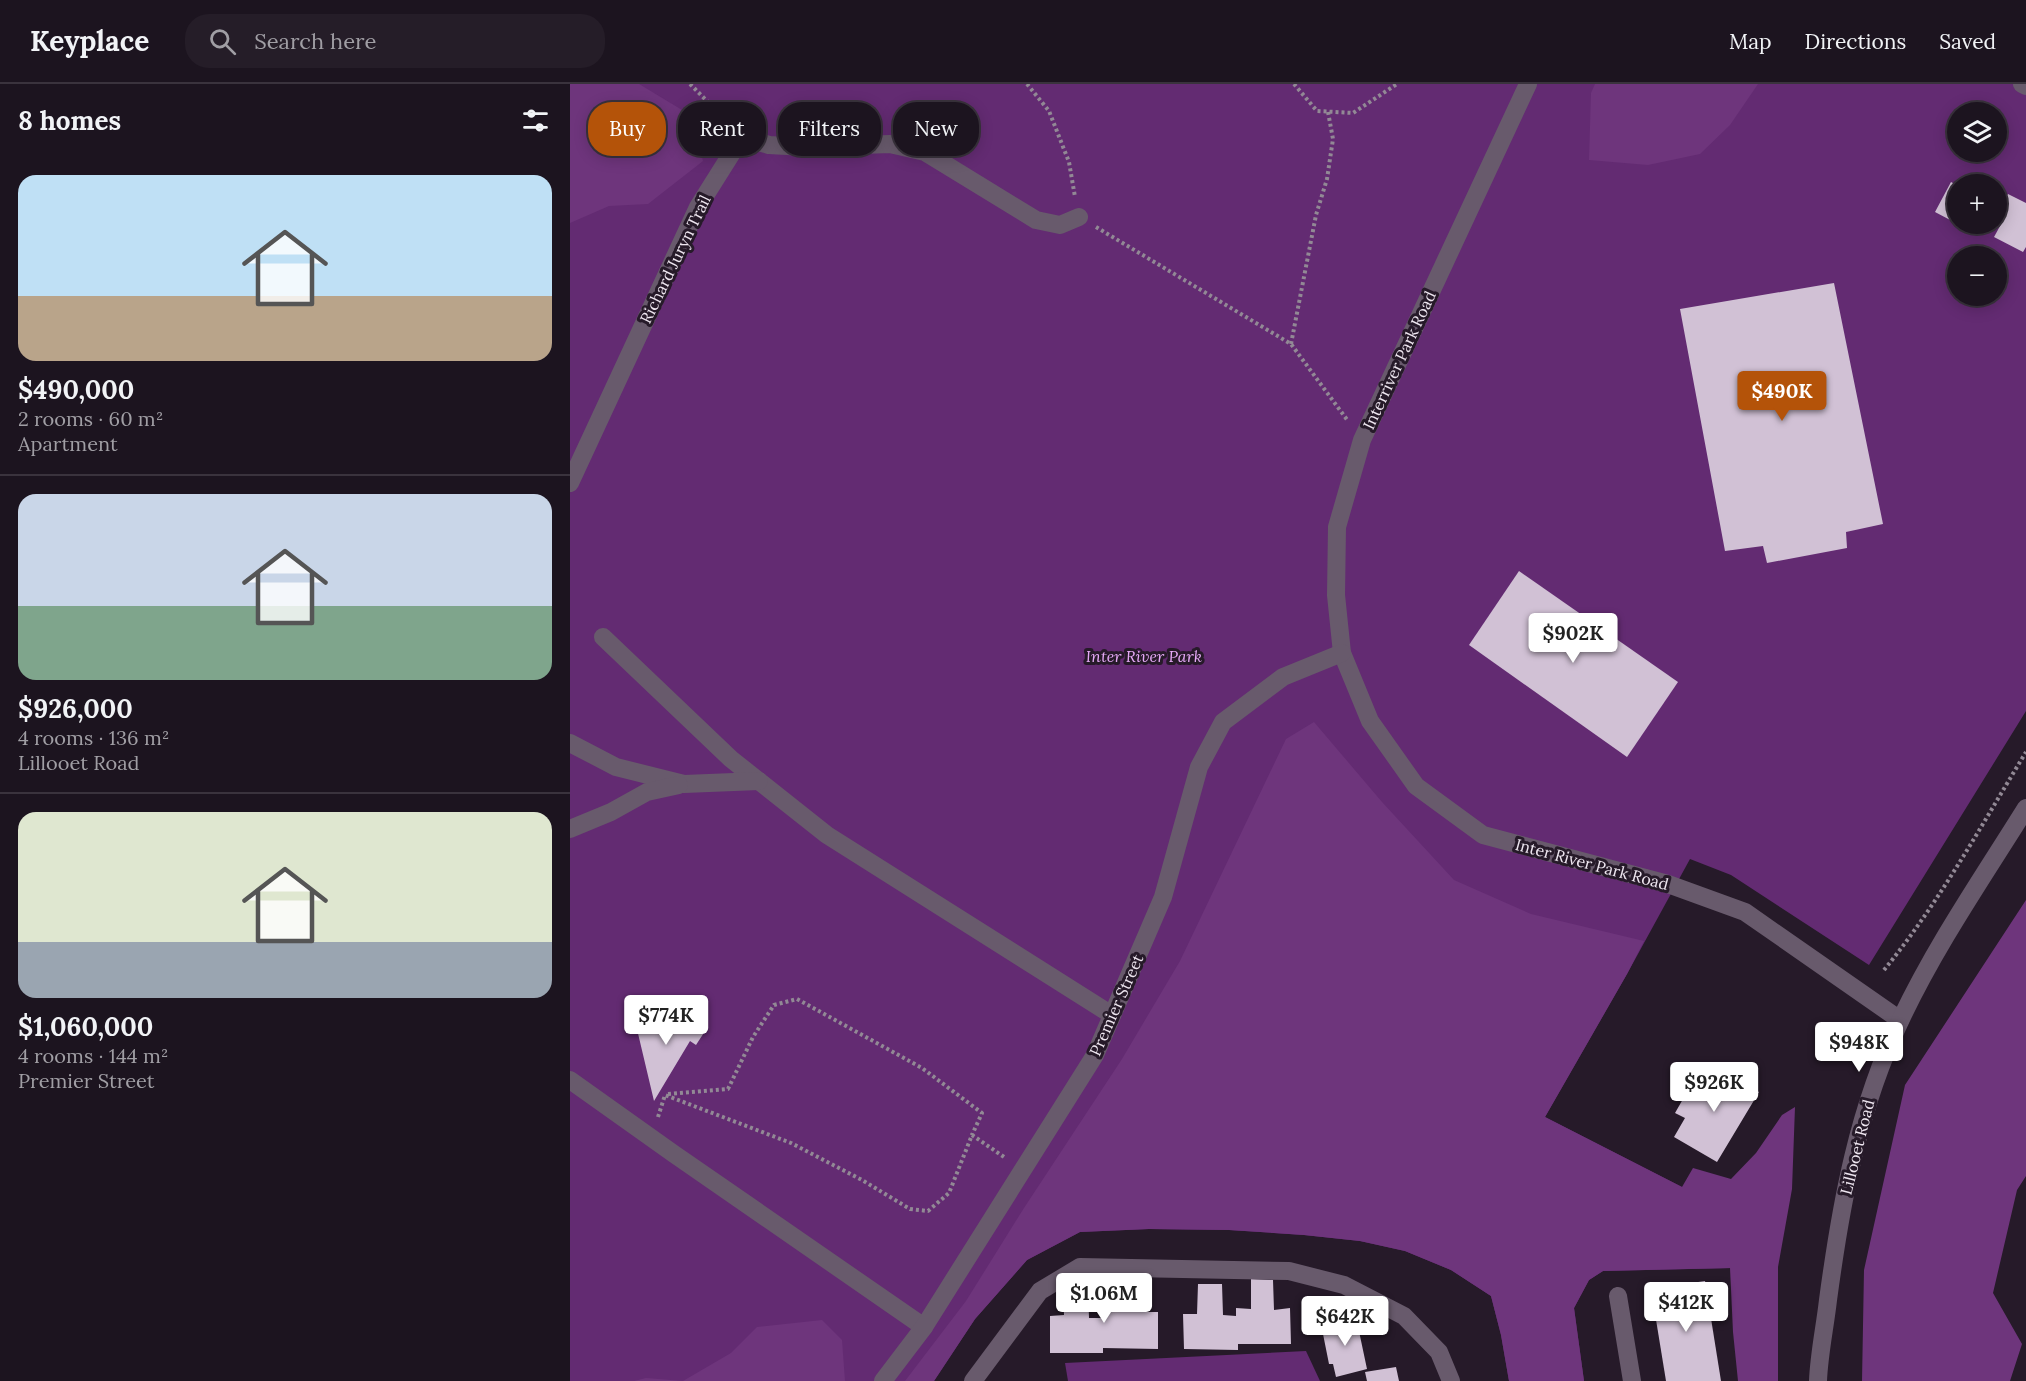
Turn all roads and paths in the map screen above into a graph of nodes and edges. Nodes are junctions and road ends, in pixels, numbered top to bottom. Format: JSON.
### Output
{"nodes":[{"id":1,"x":690,"y":84,"type":"edge"},
{"id":2,"x":1027,"y":84,"type":"edge"},
{"id":3,"x":1294,"y":84,"type":"edge"},
{"id":4,"x":1397,"y":84,"type":"edge"},
{"id":5,"x":1528,"y":84,"type":"edge"},
{"id":6,"x":708,"y":102,"type":"edge"},
{"id":7,"x":1328,"y":112,"type":"junction"},
{"id":8,"x":766,"y":144,"type":"edge"},
{"id":9,"x":730,"y":156,"type":"edge"},
{"id":10,"x":1079,"y":217,"type":"junction"},
{"id":11,"x":1291,"y":344,"type":"junction"},
{"id":12,"x":1362,"y":440,"type":"junction"},
{"id":13,"x":570,"y":483,"type":"edge"},
{"id":14,"x":603,"y":637,"type":"dead end"},
{"id":15,"x":1342,"y":652,"type":"junction"},
{"id":16,"x":570,"y":743,"type":"edge"},
{"id":17,"x":2026,"y":752,"type":"edge"},
{"id":18,"x":759,"y":781,"type":"junction"},
{"id":19,"x":684,"y":783,"type":"junction"},
{"id":20,"x":2026,"y":808,"type":"edge"},
{"id":21,"x":570,"y":829,"type":"edge"},
{"id":22,"x":1884,"y":970,"type":"dead end"},
{"id":23,"x":1112,"y":1016,"type":"junction"},
{"id":24,"x":1900,"y":1020,"type":"junction"},
{"id":25,"x":570,"y":1080,"type":"edge"},
{"id":26,"x":665,"y":1095,"type":"junction"},
{"id":27,"x":972,"y":1135,"type":"junction"},
{"id":28,"x":651,"y":1138,"type":"junction"},
{"id":29,"x":1022,"y":1169,"type":"junction"},
{"id":30,"x":1618,"y":1296,"type":"dead end"},
{"id":31,"x":924,"y":1327,"type":"junction"},
{"id":32,"x":883,"y":1381,"type":"edge"},
{"id":33,"x":973,"y":1381,"type":"edge"},
{"id":34,"x":1450,"y":1381,"type":"edge"},
{"id":35,"x":1632,"y":1381,"type":"edge"},
{"id":36,"x":1818,"y":1381,"type":"edge"}],
"edges":[{"from":1,"to":6,"type":"path"},
{"from":2,"to":10,"type":"path"},
{"from":3,"to":7,"type":"path"},
{"from":4,"to":7,"type":"path"},
{"from":5,"to":12,"type":"street","name":"Interriver Park Road"},
{"from":7,"to":11,"type":"path"},
{"from":8,"to":10,"type":"street"},
{"from":9,"to":13,"type":"street","name":"Richard Juryn Trail"},
{"from":10,"to":11,"type":"path"},
{"from":11,"to":12,"type":"path"},
{"from":12,"to":15,"type":"street","name":"Interriver Park Road"},
{"from":14,"to":18,"type":"street"},
{"from":15,"to":23,"type":"street","name":"Premier Street"},
{"from":15,"to":24,"type":"street","name":"Inter River Park Road"},
{"from":16,"to":19,"type":"street"},
{"from":17,"to":22,"type":"path"},
{"from":18,"to":19,"type":"street"},
{"from":18,"to":23,"type":"street"},
{"from":19,"to":21,"type":"street"},
{"from":20,"to":24,"type":"street","name":"Lillooet Road"},
{"from":23,"to":29,"type":"street","name":"Premier Street"},
{"from":24,"to":36,"type":"street","name":"Lillooet Road"},
{"from":25,"to":28,"type":"street"},
{"from":26,"to":27,"type":"path"},
{"from":26,"to":27,"type":"path"},
{"from":26,"to":28,"type":"path"},
{"from":27,"to":29,"type":"path"},
{"from":28,"to":31,"type":"street"},
{"from":29,"to":31,"type":"street","name":"Premier Street"},
{"from":30,"to":35,"type":"street"},
{"from":31,"to":32,"type":"street","name":"Premier Street"},
{"from":33,"to":34,"type":"street"}]}
